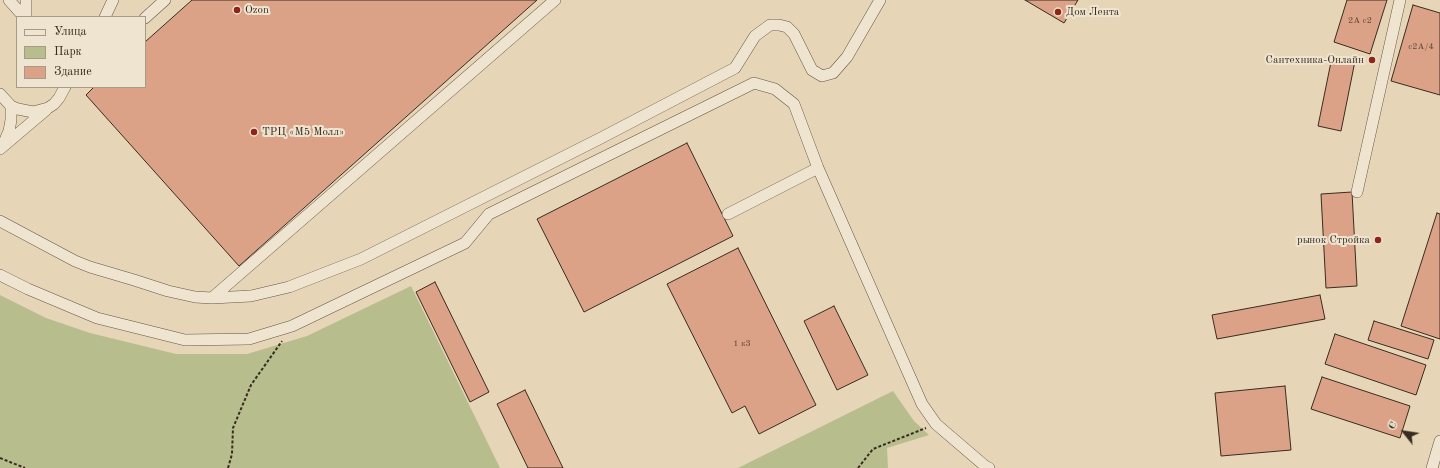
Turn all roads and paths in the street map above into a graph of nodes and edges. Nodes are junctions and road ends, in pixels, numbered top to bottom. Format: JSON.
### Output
{"nodes":[{"id":1,"x":9,"y":0,"type":"edge"},
{"id":2,"x":26,"y":0,"type":"edge"},
{"id":3,"x":113,"y":0,"type":"edge"},
{"id":4,"x":165,"y":0,"type":"edge"},
{"id":5,"x":555,"y":0,"type":"edge"},
{"id":6,"x":880,"y":0,"type":"edge"},
{"id":7,"x":1400,"y":0,"type":"edge"},
{"id":8,"x":24,"y":16,"type":"edge"},
{"id":9,"x":25,"y":16,"type":"edge"},
{"id":10,"x":105,"y":16,"type":"edge"},
{"id":11,"x":146,"y":17,"type":"edge"},
{"id":12,"x":65,"y":89,"type":"edge"},
{"id":13,"x":0,"y":94,"type":"edge"},
{"id":14,"x":11,"y":106,"type":"junction"},
{"id":15,"x":48,"y":108,"type":"junction"},
{"id":16,"x":1,"y":148,"type":"edge"},
{"id":17,"x":818,"y":168,"type":"junction"},
{"id":18,"x":1357,"y":192,"type":"dead end"},
{"id":19,"x":728,"y":214,"type":"dead end"},
{"id":20,"x":0,"y":221,"type":"edge"},
{"id":21,"x":0,"y":275,"type":"edge"},
{"id":22,"x":212,"y":298,"type":"junction"},
{"id":23,"x":292,"y":326,"type":"junction"},
{"id":24,"x":936,"y":424,"type":"junction"},
{"id":25,"x":1440,"y":441,"type":"edge"},
{"id":26,"x":0,"y":458,"type":"edge"},
{"id":27,"x":25,"y":468,"type":"edge"},
{"id":28,"x":228,"y":468,"type":"edge"},
{"id":29,"x":858,"y":468,"type":"edge"},
{"id":30,"x":989,"y":468,"type":"edge"},
{"id":31,"x":1432,"y":468,"type":"edge"}],
"edges":[{"from":1,"to":8,"type":"street"},
{"from":2,"to":9,"type":"street"},
{"from":3,"to":10,"type":"street"},
{"from":4,"to":11,"type":"street"},
{"from":5,"to":22,"type":"street"},
{"from":6,"to":22,"type":"street"},
{"from":7,"to":18,"type":"street"},
{"from":12,"to":15,"type":"street"},
{"from":13,"to":14,"type":"street"},
{"from":14,"to":15,"type":"street"},
{"from":14,"to":16,"type":"street"},
{"from":15,"to":16,"type":"street"},
{"from":17,"to":19,"type":"street"},
{"from":17,"to":23,"type":"street"},
{"from":17,"to":24,"type":"street"},
{"from":20,"to":22,"type":"street"},
{"from":21,"to":23,"type":"street"},
{"from":23,"to":28,"type":"path"},
{"from":24,"to":29,"type":"path"},
{"from":24,"to":30,"type":"street"},
{"from":25,"to":31,"type":"street"},
{"from":26,"to":27,"type":"path"}]}
